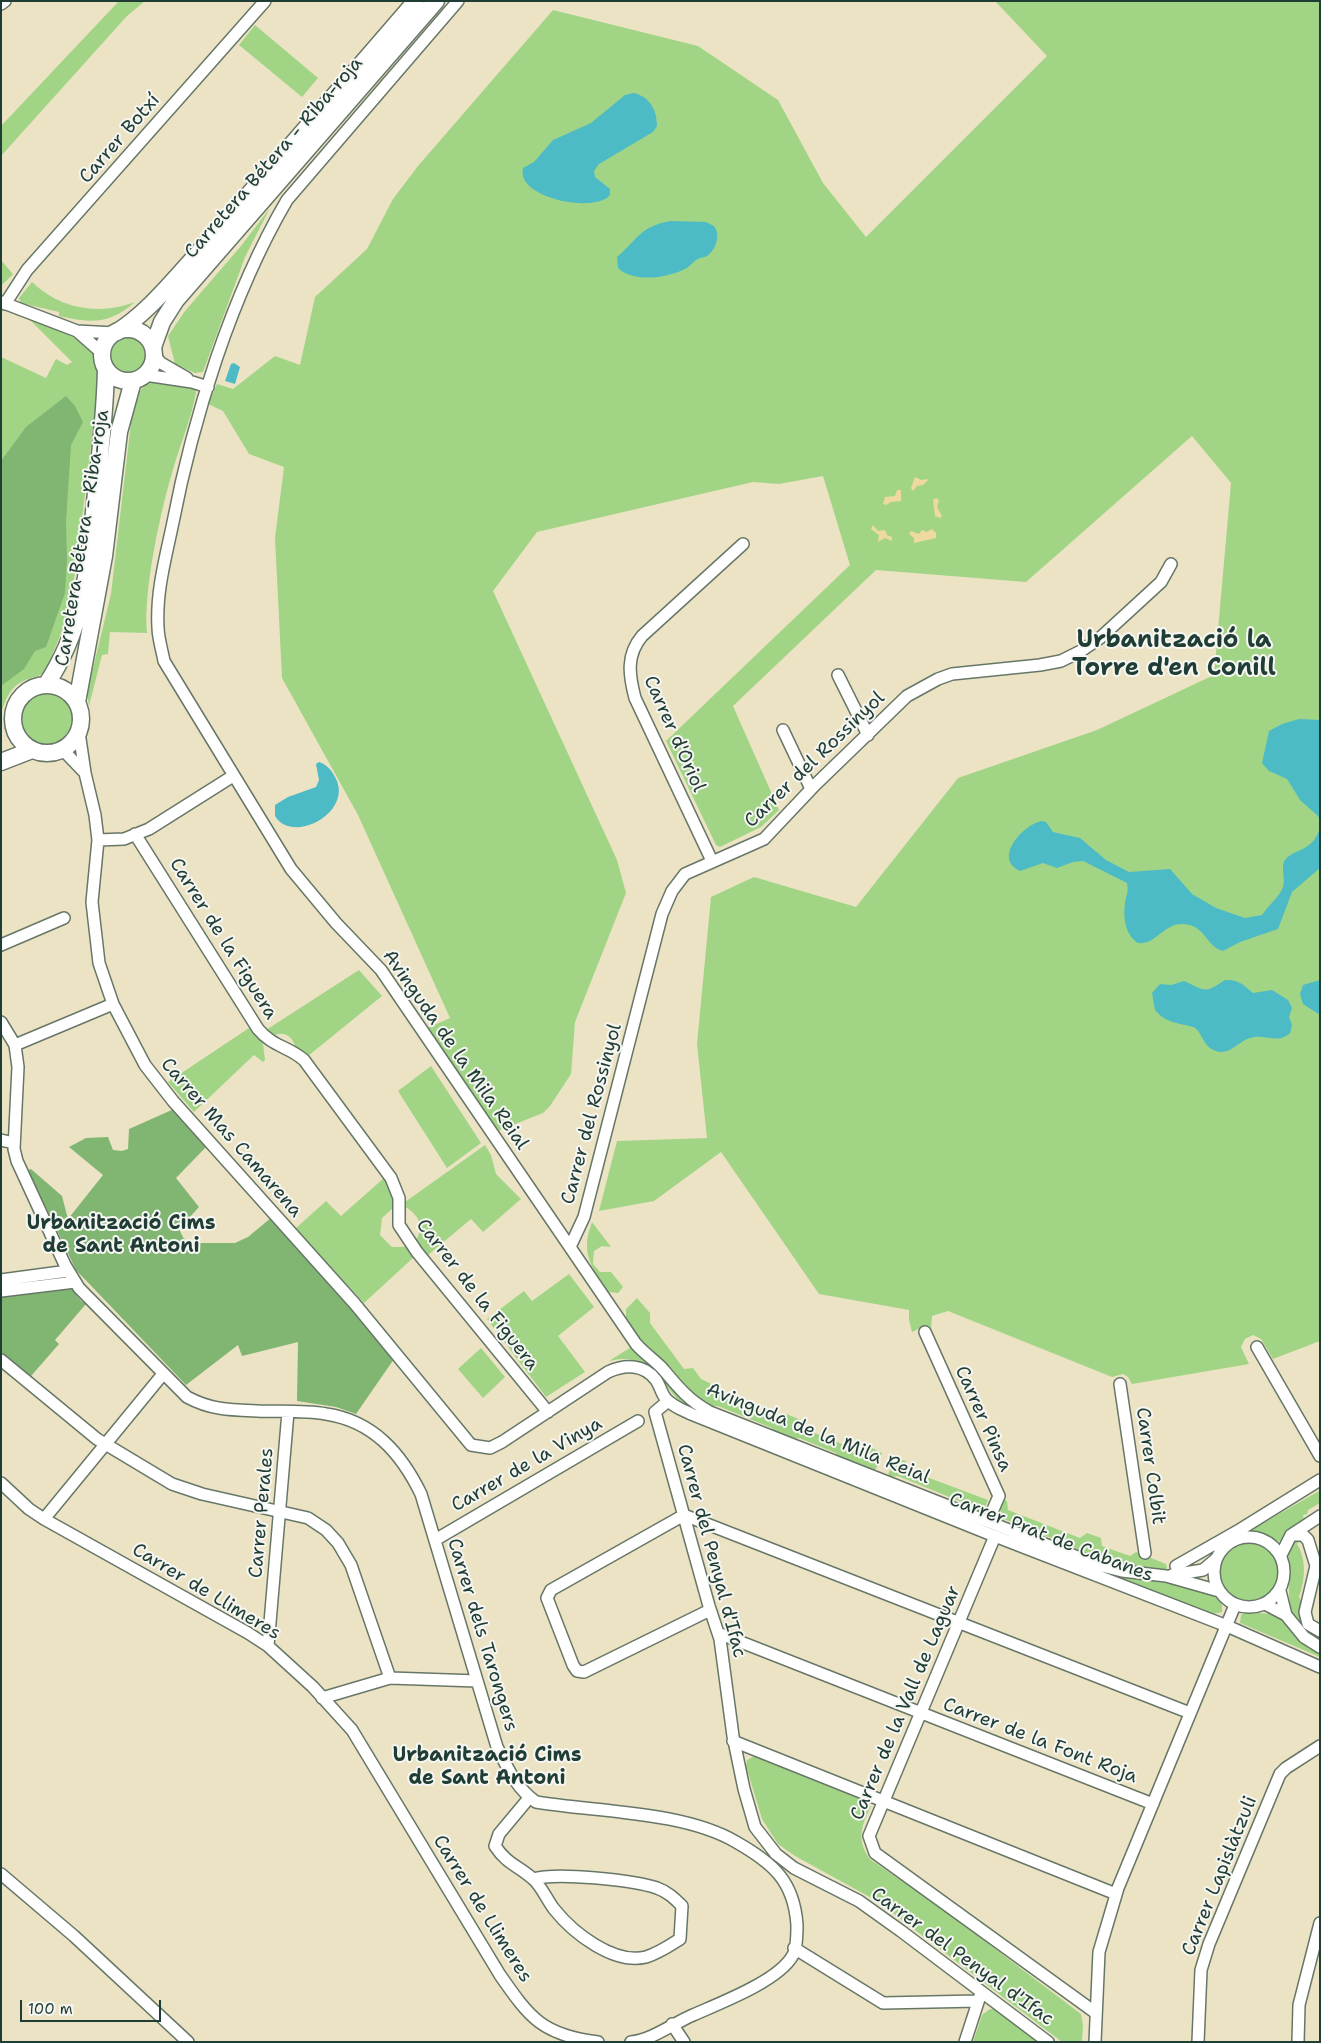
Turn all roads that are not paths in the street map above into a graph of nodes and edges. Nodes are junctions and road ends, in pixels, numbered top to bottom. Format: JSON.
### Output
{"nodes":[{"id":1,"x":5,"y":1,"type":"edge"},
{"id":2,"x":264,"y":1,"type":"edge"},
{"id":3,"x":416,"y":1,"type":"edge"},
{"id":4,"x":436,"y":1,"type":"edge"},
{"id":5,"x":458,"y":1,"type":"edge"},
{"id":6,"x":1,"y":4,"type":"edge"},
{"id":7,"x":3,"y":303,"type":"edge"},
{"id":8,"x":77,"y":331,"type":"junction"},
{"id":9,"x":115,"y":333,"type":"junction"},
{"id":10,"x":154,"y":351,"type":"junction"},
{"id":11,"x":104,"y":361,"type":"junction"},
{"id":12,"x":139,"y":378,"type":"junction"},
{"id":13,"x":192,"y":382,"type":"junction"},
{"id":14,"x":208,"y":387,"type":"junction"},
{"id":15,"x":743,"y":544,"type":"dead end"},
{"id":16,"x":1171,"y":564,"type":"dead end"},
{"id":17,"x":838,"y":676,"type":"dead end"},
{"id":18,"x":46,"y":685,"type":"junction"},
{"id":19,"x":77,"y":702,"type":"junction"},
{"id":20,"x":7,"y":722,"type":"edge"},
{"id":21,"x":784,"y":730,"type":"dead end"},
{"id":22,"x":79,"y":732,"type":"junction"},
{"id":23,"x":868,"y":735,"type":"junction"},
{"id":24,"x":32,"y":750,"type":"junction"},
{"id":25,"x":62,"y":750,"type":"junction"},
{"id":26,"x":1,"y":762,"type":"edge"},
{"id":27,"x":85,"y":773,"type":"junction"},
{"id":28,"x":234,"y":776,"type":"junction"},
{"id":29,"x":811,"y":790,"type":"junction"},
{"id":30,"x":136,"y":834,"type":"junction"},
{"id":31,"x":98,"y":840,"type":"junction"},
{"id":32,"x":712,"y":861,"type":"junction"},
{"id":33,"x":64,"y":918,"type":"dead end"},
{"id":34,"x":1,"y":945,"type":"edge"},
{"id":35,"x":113,"y":1004,"type":"junction"},
{"id":36,"x":1,"y":1022,"type":"edge"},
{"id":37,"x":16,"y":1045,"type":"junction"},
{"id":38,"x":1,"y":1140,"type":"edge"},
{"id":39,"x":14,"y":1143,"type":"junction"},
{"id":40,"x":570,"y":1248,"type":"junction"},
{"id":41,"x":68,"y":1271,"type":"junction"},
{"id":42,"x":1,"y":1280,"type":"edge"},
{"id":43,"x":75,"y":1282,"type":"junction"},
{"id":44,"x":1,"y":1292,"type":"edge"},
{"id":45,"x":925,"y":1332,"type":"dead end"},
{"id":46,"x":1257,"y":1347,"type":"dead end"},
{"id":47,"x":1,"y":1360,"type":"edge"},
{"id":48,"x":163,"y":1374,"type":"junction"},
{"id":49,"x":1120,"y":1384,"type":"dead end"},
{"id":50,"x":668,"y":1401,"type":"junction"},
{"id":51,"x":288,"y":1412,"type":"junction"},
{"id":52,"x":548,"y":1412,"type":"junction"},
{"id":53,"x":638,"y":1421,"type":"dead end"},
{"id":54,"x":106,"y":1444,"type":"junction"},
{"id":55,"x":1320,"y":1456,"type":"edge"},
{"id":56,"x":1320,"y":1480,"type":"edge"},
{"id":57,"x":1,"y":1483,"type":"edge"},
{"id":58,"x":280,"y":1511,"type":"junction"},
{"id":59,"x":684,"y":1516,"type":"junction"},
{"id":60,"x":1320,"y":1516,"type":"edge"},
{"id":61,"x":44,"y":1519,"type":"junction"},
{"id":62,"x":988,"y":1521,"type":"junction"},
{"id":63,"x":1291,"y":1535,"type":"junction"},
{"id":64,"x":995,"y":1536,"type":"junction"},
{"id":65,"x":435,"y":1540,"type":"junction"},
{"id":66,"x":1145,"y":1554,"type":"dead end"},
{"id":67,"x":1281,"y":1555,"type":"junction"},
{"id":68,"x":1216,"y":1559,"type":"junction"},
{"id":69,"x":1176,"y":1566,"type":"dead end"},
{"id":70,"x":1166,"y":1576,"type":"junction"},
{"id":71,"x":1219,"y":1591,"type":"junction"},
{"id":72,"x":1280,"y":1591,"type":"junction"},
{"id":73,"x":1265,"y":1604,"type":"junction"},
{"id":74,"x":1234,"y":1605,"type":"junction"},
{"id":75,"x":710,"y":1610,"type":"junction"},
{"id":76,"x":1286,"y":1615,"type":"junction"},
{"id":77,"x":958,"y":1623,"type":"junction"},
{"id":78,"x":1228,"y":1626,"type":"junction"},
{"id":79,"x":1320,"y":1631,"type":"edge"},
{"id":80,"x":718,"y":1633,"type":"junction"},
{"id":81,"x":268,"y":1646,"type":"junction"},
{"id":82,"x":1320,"y":1647,"type":"edge"},
{"id":83,"x":1320,"y":1667,"type":"edge"},
{"id":84,"x":390,"y":1678,"type":"junction"},
{"id":85,"x":477,"y":1681,"type":"junction"},
{"id":86,"x":322,"y":1698,"type":"junction"},
{"id":87,"x":921,"y":1713,"type":"junction"},
{"id":88,"x":1190,"y":1713,"type":"junction"},
{"id":89,"x":734,"y":1741,"type":"junction"},
{"id":90,"x":1320,"y":1746,"type":"edge"},
{"id":91,"x":529,"y":1798,"type":"junction"},
{"id":92,"x":884,"y":1801,"type":"junction"},
{"id":93,"x":1153,"y":1804,"type":"junction"},
{"id":94,"x":1,"y":1874,"type":"edge"},
{"id":95,"x":534,"y":1879,"type":"junction"},
{"id":96,"x":1116,"y":1894,"type":"junction"},
{"id":97,"x":1320,"y":1923,"type":"edge"},
{"id":98,"x":794,"y":1948,"type":"junction"},
{"id":99,"x":979,"y":1997,"type":"junction"},
{"id":100,"x":1096,"y":2013,"type":"junction"},
{"id":101,"x":672,"y":2024,"type":"junction"},
{"id":102,"x":188,"y":2042,"type":"edge"},
{"id":103,"x":598,"y":2042,"type":"edge"},
{"id":104,"x":631,"y":2042,"type":"edge"},
{"id":105,"x":684,"y":2042,"type":"edge"},
{"id":106,"x":965,"y":2042,"type":"edge"},
{"id":107,"x":1048,"y":2042,"type":"edge"},
{"id":108,"x":1095,"y":2042,"type":"edge"},
{"id":109,"x":1198,"y":2042,"type":"edge"},
{"id":110,"x":1298,"y":2042,"type":"edge"}],
"edges":[{"from":1,"to":6,"type":"street"},
{"from":2,"to":7,"type":"street","name":"Carrer Botxí"},
{"from":3,"to":9,"type":"main road","name":"Carretera Bétera - Riba-roja"},
{"from":4,"to":10,"type":"main road","name":"Carretera Bétera - Riba-roja"},
{"from":5,"to":14,"type":"street","name":"Avinguda de la Mila Reial"},
{"from":7,"to":8,"type":"street"},
{"from":8,"to":9,"type":"street"},
{"from":8,"to":11,"type":"street"},
{"from":9,"to":10,"type":"main road"},
{"from":9,"to":11,"type":"main road"},
{"from":10,"to":12,"type":"main road"},
{"from":10,"to":13,"type":"street"},
{"from":11,"to":12,"type":"main road"},
{"from":11,"to":18,"type":"main road","name":"Carretera Bétera - Riba-roja"},
{"from":12,"to":13,"type":"street"},
{"from":12,"to":19,"type":"main road","name":"Carretera Bétera - Riba-roja"},
{"from":13,"to":14,"type":"street"},
{"from":14,"to":28,"type":"street","name":"Avinguda de la Mila Reial"},
{"from":15,"to":32,"type":"street","name":"Carrer d'Oriol"},
{"from":16,"to":23,"type":"street","name":"Carrer del Rossinyol"},
{"from":17,"to":23,"type":"street"},
{"from":18,"to":19,"type":"main road"},
{"from":18,"to":20,"type":"main road"},
{"from":19,"to":22,"type":"main road"},
{"from":20,"to":24,"type":"main road"},
{"from":21,"to":29,"type":"street"},
{"from":22,"to":25,"type":"main road"},
{"from":22,"to":27,"type":"street","name":"Carrer Mas Camarena"},
{"from":23,"to":29,"type":"street","name":"Carrer del Rossinyol"},
{"from":24,"to":25,"type":"main road"},
{"from":24,"to":26,"type":"main road"},
{"from":25,"to":27,"type":"street"},
{"from":27,"to":31,"type":"street","name":"Carrer Mas Camarena"},
{"from":28,"to":30,"type":"street"},
{"from":28,"to":40,"type":"street","name":"Avinguda de la Mila Reial"},
{"from":29,"to":32,"type":"street","name":"Carrer del Rossinyol"},
{"from":30,"to":31,"type":"street"},
{"from":30,"to":52,"type":"street","name":"Carrer de la Figuera"},
{"from":31,"to":35,"type":"street","name":"Carrer Mas Camarena"},
{"from":32,"to":40,"type":"street","name":"Carrer del Rossinyol"},
{"from":33,"to":34,"type":"street"},
{"from":35,"to":37,"type":"street"},
{"from":35,"to":52,"type":"street","name":"Carrer Mas Camarena"},
{"from":36,"to":37,"type":"street"},
{"from":37,"to":39,"type":"street","name":"Carrer dels Tarongers"},
{"from":38,"to":39,"type":"street"},
{"from":39,"to":41,"type":"street","name":"Carrer dels Tarongers"},
{"from":40,"to":62,"type":"street","name":"Avinguda de la Mila Reial"},
{"from":41,"to":42,"type":"street"},
{"from":41,"to":43,"type":"street","name":"Carrer dels Tarongers"},
{"from":43,"to":44,"type":"street"},
{"from":43,"to":48,"type":"street","name":"Carrer dels Tarongers"},
{"from":45,"to":62,"type":"street","name":"Carrer Pinsa"},
{"from":46,"to":55,"type":"street"},
{"from":47,"to":54,"type":"street"},
{"from":48,"to":51,"type":"street","name":"Carrer dels Tarongers"},
{"from":48,"to":54,"type":"street"},
{"from":49,"to":66,"type":"street","name":"Carrer Colbit"},
{"from":50,"to":52,"type":"street","name":"Carrer Mas Camarena"},
{"from":50,"to":59,"type":"street","name":"Carrer del Penyal d'Ifac"},
{"from":50,"to":64,"type":"street","name":"Carrer Prat de Cabanes"},
{"from":51,"to":58,"type":"street","name":"Carrer Perales"},
{"from":51,"to":65,"type":"street","name":"Carrer dels Tarongers"},
{"from":53,"to":65,"type":"street","name":"Carrer de la Vinya"},
{"from":54,"to":58,"type":"street"},
{"from":54,"to":61,"type":"street"},
{"from":56,"to":69,"type":"street"},
{"from":57,"to":61,"type":"street","name":"Carrer de Llimeres"},
{"from":58,"to":81,"type":"street","name":"Carrer Perales"},
{"from":58,"to":84,"type":"street"},
{"from":59,"to":75,"type":"street","name":"Carrer del Penyal d'Ifac"},
{"from":59,"to":75,"type":"street"},
{"from":59,"to":77,"type":"street"},
{"from":60,"to":63,"type":"street"},
{"from":61,"to":81,"type":"street","name":"Carrer de Llimeres"},
{"from":62,"to":70,"type":"street","name":"Avinguda de la Mila Reial"},
{"from":63,"to":67,"type":"street"},
{"from":63,"to":79,"type":"street"},
{"from":64,"to":77,"type":"street","name":"Carrer de la Vall de Laguar"},
{"from":64,"to":78,"type":"street","name":"Carrer Prat de Cabanes"},
{"from":65,"to":85,"type":"street","name":"Carrer dels Tarongers"},
{"from":67,"to":68,"type":"street"},
{"from":67,"to":72,"type":"street"},
{"from":68,"to":70,"type":"street","name":"Avinguda de la Mila Reial"},
{"from":68,"to":71,"type":"street"},
{"from":70,"to":71,"type":"street","name":"Avinguda de la Mila Reial"},
{"from":71,"to":74,"type":"street"},
{"from":72,"to":73,"type":"street"},
{"from":72,"to":76,"type":"street"},
{"from":73,"to":74,"type":"street"},
{"from":73,"to":76,"type":"street"},
{"from":74,"to":78,"type":"street"},
{"from":75,"to":80,"type":"street","name":"Carrer del Penyal d'Ifac"},
{"from":76,"to":82,"type":"street"},
{"from":77,"to":87,"type":"street","name":"Carrer de la Vall de Laguar"},
{"from":77,"to":88,"type":"street"},
{"from":78,"to":83,"type":"street","name":"Carrer Prat de Cabanes"},
{"from":78,"to":88,"type":"street"},
{"from":80,"to":87,"type":"street","name":"Carrer de la Font Roja"},
{"from":80,"to":89,"type":"street","name":"Carrer del Penyal d'Ifac"},
{"from":81,"to":86,"type":"street","name":"Carrer de Llimeres"},
{"from":84,"to":85,"type":"street"},
{"from":84,"to":86,"type":"street"},
{"from":85,"to":91,"type":"street","name":"Carrer dels Tarongers"},
{"from":86,"to":103,"type":"street","name":"Carrer de Llimeres"},
{"from":87,"to":92,"type":"street","name":"Carrer de la Vall de Laguar"},
{"from":87,"to":93,"type":"street","name":"Carrer de la Font Roja"},
{"from":88,"to":93,"type":"street"},
{"from":89,"to":92,"type":"street"},
{"from":89,"to":99,"type":"street","name":"Carrer del Penyal d'Ifac"},
{"from":90,"to":109,"type":"street","name":"Carrer Lapislàtzuli"},
{"from":91,"to":95,"type":"street"},
{"from":91,"to":98,"type":"street"},
{"from":92,"to":96,"type":"street"},
{"from":92,"to":100,"type":"street","name":"Carrer de la Vall de Laguar"},
{"from":93,"to":96,"type":"street"},
{"from":94,"to":102,"type":"street"},
{"from":95,"to":95,"type":"street"},
{"from":96,"to":100,"type":"street"},
{"from":97,"to":110,"type":"street"},
{"from":98,"to":99,"type":"street"},
{"from":98,"to":101,"type":"street"},
{"from":99,"to":106,"type":"street"},
{"from":99,"to":107,"type":"street","name":"Carrer del Penyal d'Ifac"},
{"from":100,"to":108,"type":"street"},
{"from":101,"to":104,"type":"street"},
{"from":101,"to":105,"type":"street"}]}
